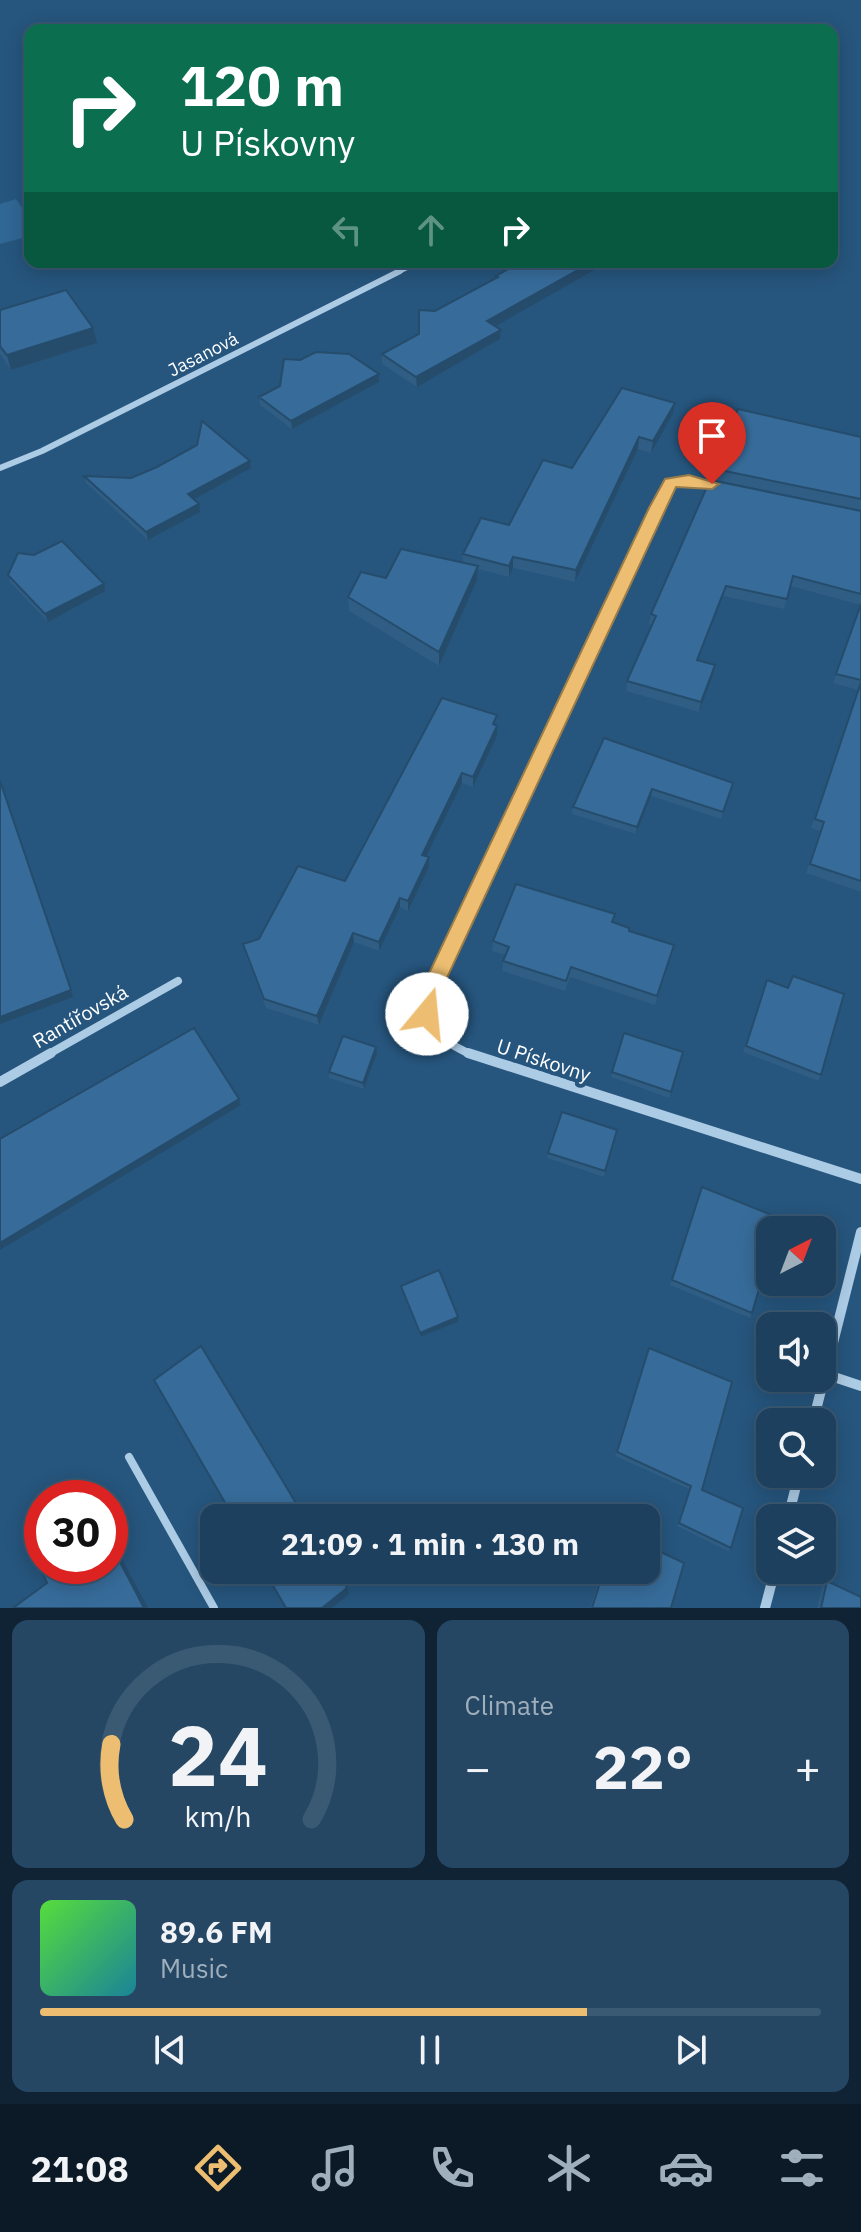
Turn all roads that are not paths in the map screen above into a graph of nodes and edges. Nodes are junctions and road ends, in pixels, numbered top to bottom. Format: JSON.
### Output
{"nodes":[{"id":1,"x":406,"y":268,"type":"edge"},
{"id":2,"x":0,"y":468,"type":"edge"},
{"id":3,"x":730,"y":488,"type":"edge"},
{"id":4,"x":178,"y":981,"type":"dead end"},
{"id":5,"x":0,"y":1082,"type":"edge"},
{"id":6,"x":861,"y":1179,"type":"edge"},
{"id":7,"x":861,"y":1232,"type":"edge"},
{"id":8,"x":836,"y":1331,"type":"edge"},
{"id":9,"x":836,"y":1378,"type":"edge"},
{"id":10,"x":861,"y":1386,"type":"edge"},
{"id":11,"x":129,"y":1457,"type":"dead end"},
{"id":12,"x":771,"y":1584,"type":"edge"},
{"id":13,"x":214,"y":1608,"type":"edge"},
{"id":14,"x":765,"y":1608,"type":"edge"}],
"edges":[{"from":1,"to":2,"type":"street","name":"Jasanová"},
{"from":3,"to":6,"type":"street","name":"U Pískovny"},
{"from":4,"to":5,"type":"street","name":"Rantířovská"},
{"from":7,"to":8,"type":"street"},
{"from":9,"to":10,"type":"street"},
{"from":11,"to":13,"type":"lane"},
{"from":12,"to":14,"type":"street"}]}
